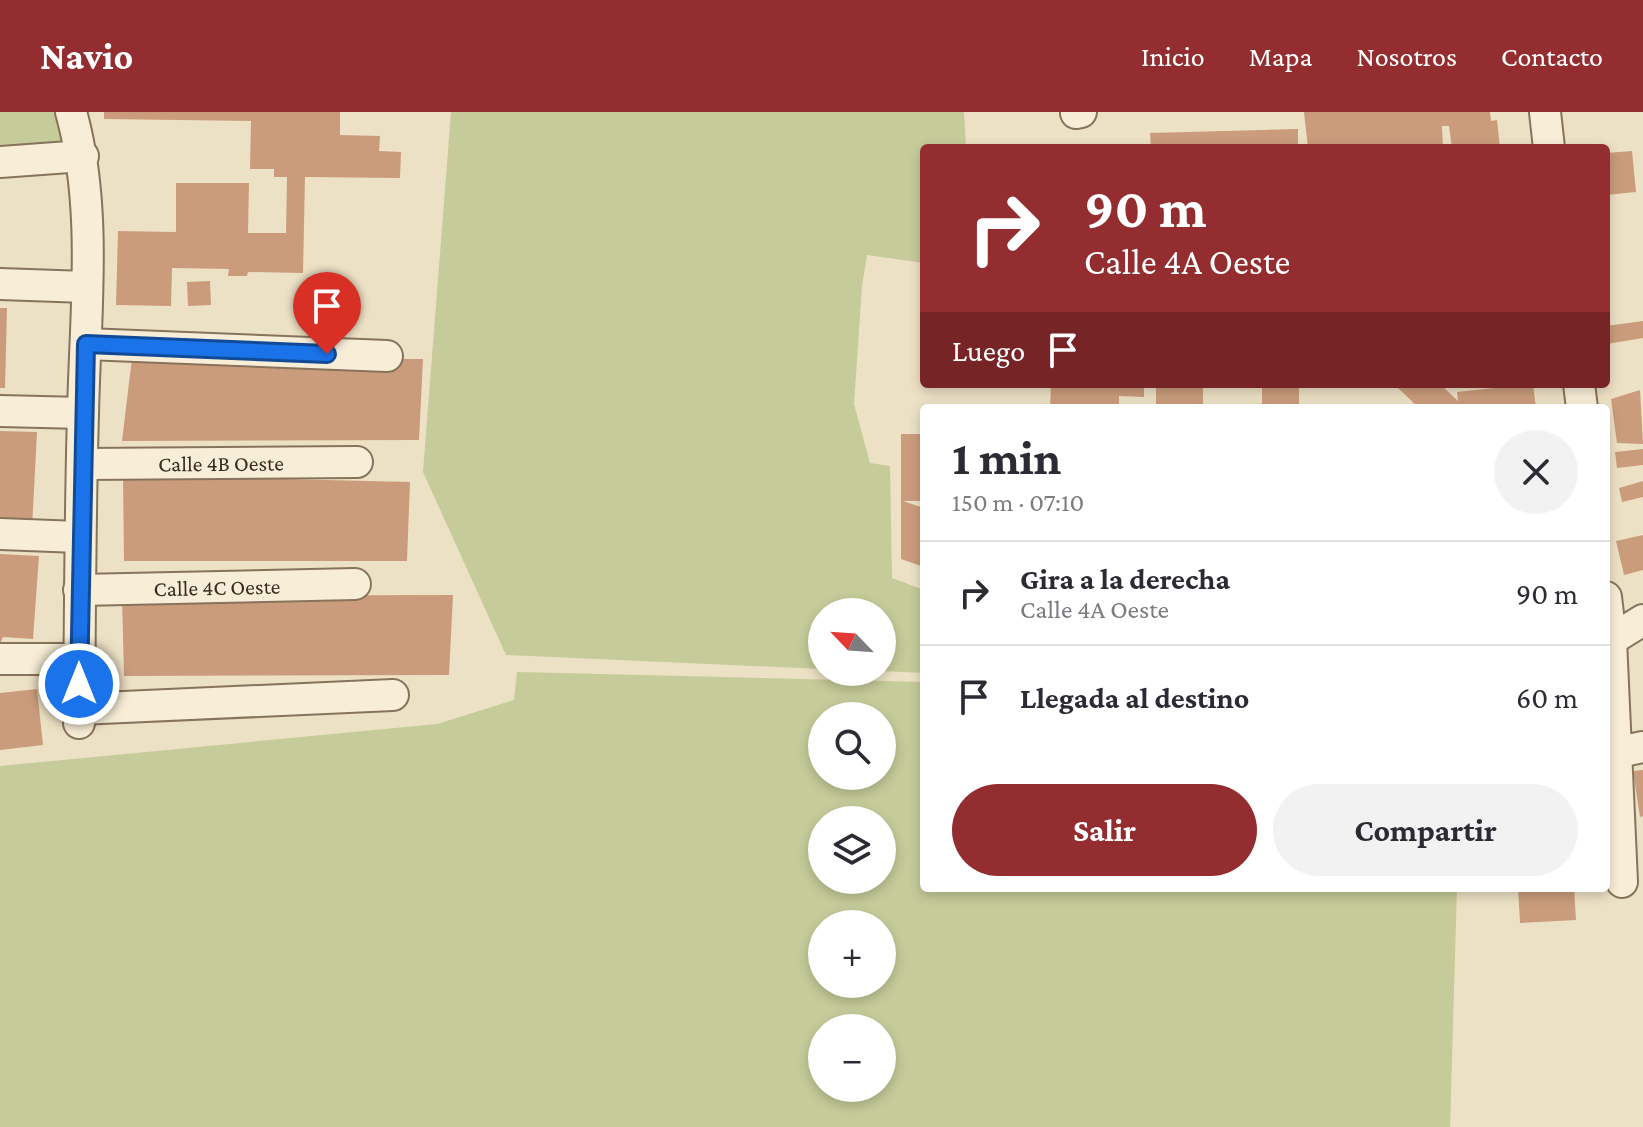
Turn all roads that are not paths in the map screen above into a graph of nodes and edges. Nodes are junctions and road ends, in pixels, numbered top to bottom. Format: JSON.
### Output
{"nodes":[{"id":1,"x":71,"y":112,"type":"edge"},
{"id":2,"x":1545,"y":112,"type":"edge"},
{"id":3,"x":1549,"y":144,"type":"edge"},
{"id":4,"x":83,"y":156,"type":"junction"},
{"id":5,"x":0,"y":162,"type":"edge"},
{"id":6,"x":0,"y":284,"type":"edge"},
{"id":7,"x":86,"y":287,"type":"junction"},
{"id":8,"x":86,"y":344,"type":"junction"},
{"id":9,"x":387,"y":356,"type":"dead end"},
{"id":10,"x":0,"y":411,"type":"edge"},
{"id":11,"x":83,"y":413,"type":"junction"},
{"id":12,"x":357,"y":462,"type":"dead end"},
{"id":13,"x":83,"y":464,"type":"junction"},
{"id":14,"x":0,"y":534,"type":"edge"},
{"id":15,"x":79,"y":537,"type":"junction"},
{"id":16,"x":355,"y":584,"type":"dead end"},
{"id":17,"x":79,"y":590,"type":"junction"},
{"id":18,"x":1643,"y":620,"type":"edge"},
{"id":19,"x":1610,"y":640,"type":"edge"},
{"id":20,"x":1610,"y":647,"type":"edge"},
{"id":21,"x":0,"y":659,"type":"edge"},
{"id":22,"x":78,"y":659,"type":"junction"},
{"id":23,"x":393,"y":695,"type":"dead end"},
{"id":24,"x":1628,"y":750,"type":"edge"},
{"id":25,"x":1622,"y":882,"type":"dead end"}],
"edges":[{"from":1,"to":4,"type":"street"},
{"from":2,"to":3,"type":"street"},
{"from":4,"to":5,"type":"street"},
{"from":4,"to":7,"type":"street"},
{"from":6,"to":7,"type":"street"},
{"from":7,"to":8,"type":"street"},
{"from":8,"to":9,"type":"street"},
{"from":8,"to":11,"type":"street"},
{"from":10,"to":11,"type":"street"},
{"from":11,"to":13,"type":"street"},
{"from":12,"to":13,"type":"street","name":"Calle 4B Oeste"},
{"from":13,"to":15,"type":"street"},
{"from":14,"to":15,"type":"street"},
{"from":15,"to":17,"type":"street"},
{"from":16,"to":17,"type":"street","name":"Calle 4C Oeste"},
{"from":17,"to":22,"type":"street"},
{"from":18,"to":19,"type":"street"},
{"from":20,"to":24,"type":"street"},
{"from":21,"to":22,"type":"street"},
{"from":22,"to":23,"type":"street"},
{"from":24,"to":25,"type":"street"}]}
